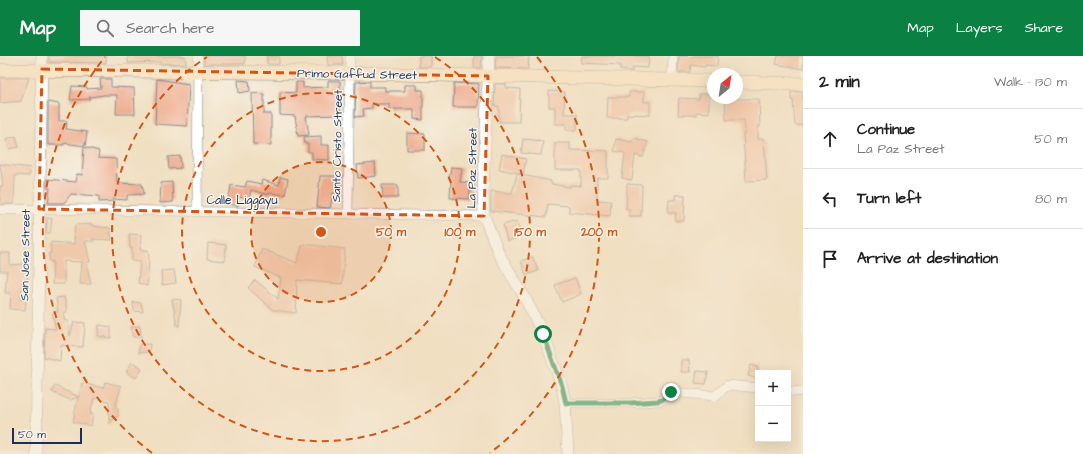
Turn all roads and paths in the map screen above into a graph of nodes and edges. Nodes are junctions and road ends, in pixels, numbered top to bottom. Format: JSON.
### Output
{"nodes":[{"id":1,"x":42,"y":56,"type":"edge"},
{"id":2,"x":198,"y":56,"type":"edge"},
{"id":3,"x":350,"y":56,"type":"edge"},
{"id":4,"x":489,"y":56,"type":"edge"},
{"id":5,"x":673,"y":56,"type":"edge"},
{"id":6,"x":42,"y":69,"type":"junction"},
{"id":7,"x":0,"y":70,"type":"edge"},
{"id":8,"x":198,"y":72,"type":"junction"},
{"id":9,"x":350,"y":73,"type":"junction"},
{"id":10,"x":488,"y":76,"type":"junction"},
{"id":11,"x":672,"y":80,"type":"junction"},
{"id":12,"x":707,"y":81,"type":"edge"},
{"id":13,"x":743,"y":82,"type":"edge"},
{"id":14,"x":803,"y":84,"type":"edge"},
{"id":15,"x":39,"y":209,"type":"junction"},
{"id":16,"x":0,"y":210,"type":"edge"},
{"id":17,"x":197,"y":212,"type":"junction"},
{"id":18,"x":348,"y":213,"type":"junction"},
{"id":19,"x":484,"y":216,"type":"junction"},
{"id":20,"x":755,"y":388,"type":"edge"},
{"id":21,"x":791,"y":391,"type":"edge"},
{"id":22,"x":803,"y":392,"type":"edge"},
{"id":23,"x":566,"y":403,"type":"junction"},
{"id":24,"x":36,"y":454,"type":"edge"},
{"id":25,"x":568,"y":454,"type":"edge"}],
"edges":[{"from":1,"to":6,"type":"street","name":"San Jose Street"},
{"from":2,"to":8,"type":"street"},
{"from":3,"to":9,"type":"street","name":"Santo Cristo Street"},
{"from":4,"to":10,"type":"street","name":"La Paz Street"},
{"from":5,"to":11,"type":"street"},
{"from":6,"to":7,"type":"main road","name":"Primo Gaffud Street"},
{"from":6,"to":8,"type":"main road","name":"Primo Gaffud Street"},
{"from":6,"to":15,"type":"street","name":"San Jose Street"},
{"from":8,"to":9,"type":"main road","name":"Primo Gaffud Street"},
{"from":8,"to":17,"type":"street"},
{"from":9,"to":10,"type":"main road","name":"Primo Gaffud Street"},
{"from":9,"to":18,"type":"street","name":"Santo Cristo Street"},
{"from":10,"to":11,"type":"main road","name":"Primo Gaffud Street"},
{"from":10,"to":19,"type":"street","name":"La Paz Street"},
{"from":11,"to":12,"type":"main road","name":"Primo Gaffud Street"},
{"from":13,"to":14,"type":"main road"},
{"from":15,"to":16,"type":"street","name":"Calle Liggayu"},
{"from":15,"to":17,"type":"street","name":"Calle Liggayu"},
{"from":15,"to":24,"type":"street","name":"San Jose Street"},
{"from":17,"to":18,"type":"street","name":"Calle Liggayu"},
{"from":18,"to":19,"type":"street","name":"Calle Liggayu"},
{"from":19,"to":23,"type":"street","name":"La Paz Street"},
{"from":20,"to":23,"type":"street"},
{"from":21,"to":22,"type":"street"},
{"from":23,"to":25,"type":"street","name":"La Paz Street"}]}
